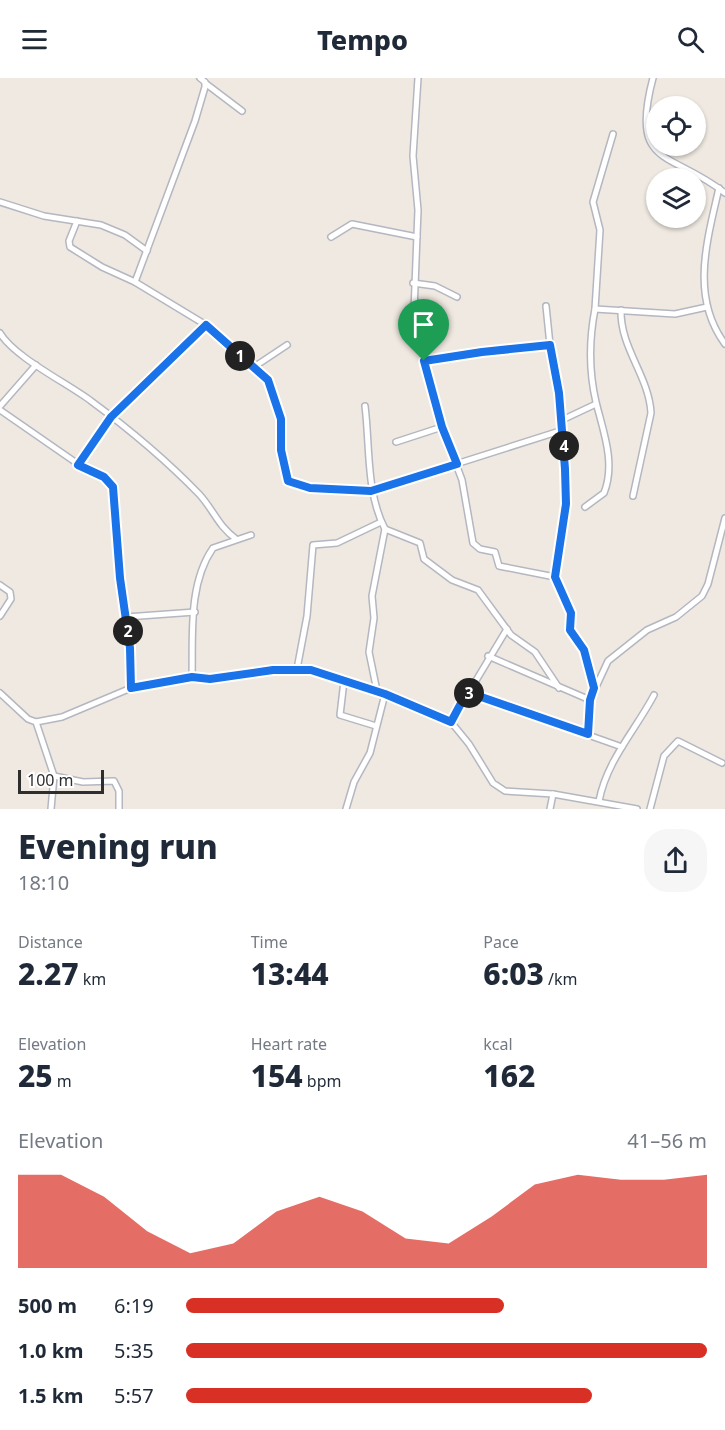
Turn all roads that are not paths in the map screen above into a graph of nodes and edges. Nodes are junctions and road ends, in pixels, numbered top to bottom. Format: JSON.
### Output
{"nodes":[{"id":1,"x":418,"y":78,"type":"edge"},
{"id":2,"x":653,"y":78,"type":"edge"},
{"id":3,"x":202,"y":80,"type":"edge"},
{"id":4,"x":242,"y":111,"type":"dead end"},
{"id":5,"x":613,"y":134,"type":"dead end"},
{"id":6,"x":719,"y":189,"type":"junction"},
{"id":7,"x":725,"y":193,"type":"edge"},
{"id":8,"x":0,"y":202,"type":"edge"},
{"id":9,"x":77,"y":221,"type":"junction"},
{"id":10,"x":331,"y":237,"type":"dead end"},
{"id":11,"x":417,"y":237,"type":"junction"},
{"id":12,"x":147,"y":251,"type":"junction"},
{"id":13,"x":135,"y":282,"type":"junction"},
{"id":14,"x":413,"y":283,"type":"junction"},
{"id":15,"x":457,"y":297,"type":"dead end"},
{"id":16,"x":546,"y":306,"type":"dead end"},
{"id":17,"x":707,"y":307,"type":"junction"},
{"id":18,"x":595,"y":309,"type":"junction"},
{"id":19,"x":621,"y":310,"type":"junction"},
{"id":20,"x":206,"y":325,"type":"junction"},
{"id":21,"x":0,"y":333,"type":"edge"},
{"id":22,"x":725,"y":344,"type":"edge"},
{"id":23,"x":287,"y":345,"type":"dead end"},
{"id":24,"x":550,"y":345,"type":"junction"},
{"id":25,"x":424,"y":361,"type":"junction"},
{"id":26,"x":36,"y":365,"type":"junction"},
{"id":27,"x":254,"y":367,"type":"junction"},
{"id":28,"x":596,"y":404,"type":"junction"},
{"id":29,"x":365,"y":406,"type":"dead end"},
{"id":30,"x":0,"y":408,"type":"edge"},
{"id":31,"x":111,"y":417,"type":"junction"},
{"id":32,"x":562,"y":420,"type":"junction"},
{"id":33,"x":442,"y":427,"type":"junction"},
{"id":34,"x":563,"y":430,"type":"junction"},
{"id":35,"x":396,"y":442,"type":"dead end"},
{"id":36,"x":457,"y":464,"type":"junction"},
{"id":37,"x":78,"y":465,"type":"junction"},
{"id":38,"x":371,"y":491,"type":"junction"},
{"id":39,"x":633,"y":496,"type":"dead end"},
{"id":40,"x":585,"y":507,"type":"dead end"},
{"id":41,"x":725,"y":518,"type":"edge"},
{"id":42,"x":381,"y":522,"type":"junction"},
{"id":43,"x":384,"y":529,"type":"junction"},
{"id":44,"x":251,"y":535,"type":"dead end"},
{"id":45,"x":236,"y":539,"type":"junction"},
{"id":46,"x":555,"y":577,"type":"junction"},
{"id":47,"x":0,"y":585,"type":"edge"},
{"id":48,"x":195,"y":612,"type":"junction"},
{"id":49,"x":0,"y":616,"type":"edge"},
{"id":50,"x":126,"y":617,"type":"junction"},
{"id":51,"x":507,"y":629,"type":"junction"},
{"id":52,"x":489,"y":656,"type":"junction"},
{"id":53,"x":297,"y":669,"type":"junction"},
{"id":54,"x":192,"y":677,"type":"junction"},
{"id":55,"x":344,"y":681,"type":"junction"},
{"id":56,"x":131,"y":688,"type":"junction"},
{"id":57,"x":559,"y":688,"type":"junction"},
{"id":58,"x":594,"y":688,"type":"junction"},
{"id":59,"x":377,"y":691,"type":"junction"},
{"id":60,"x":467,"y":692,"type":"junction"},
{"id":61,"x":0,"y":693,"type":"edge"},
{"id":62,"x":385,"y":694,"type":"junction"},
{"id":63,"x":654,"y":695,"type":"dead end"},
{"id":64,"x":590,"y":700,"type":"junction"},
{"id":65,"x":36,"y":722,"type":"junction"},
{"id":66,"x":451,"y":722,"type":"junction"},
{"id":67,"x":376,"y":726,"type":"junction"},
{"id":68,"x":588,"y":734,"type":"junction"},
{"id":69,"x":622,"y":747,"type":"junction"},
{"id":70,"x":722,"y":763,"type":"dead end"},
{"id":71,"x":54,"y":776,"type":"junction"},
{"id":72,"x":553,"y":794,"type":"junction"},
{"id":73,"x":599,"y":801,"type":"junction"},
{"id":74,"x":51,"y":809,"type":"edge"},
{"id":75,"x":119,"y":809,"type":"edge"},
{"id":76,"x":346,"y":809,"type":"edge"},
{"id":77,"x":550,"y":809,"type":"edge"},
{"id":78,"x":637,"y":809,"type":"edge"},
{"id":79,"x":650,"y":809,"type":"edge"}],
"edges":[{"from":1,"to":11,"type":"street"},
{"from":2,"to":6,"type":"street"},
{"from":3,"to":4,"type":"street"},
{"from":3,"to":12,"type":"street"},
{"from":5,"to":18,"type":"street"},
{"from":6,"to":7,"type":"street"},
{"from":6,"to":17,"type":"street"},
{"from":8,"to":9,"type":"street"},
{"from":9,"to":12,"type":"street"},
{"from":9,"to":13,"type":"street"},
{"from":10,"to":11,"type":"street"},
{"from":11,"to":14,"type":"street"},
{"from":12,"to":13,"type":"street"},
{"from":13,"to":20,"type":"street"},
{"from":14,"to":15,"type":"street"},
{"from":14,"to":25,"type":"street"},
{"from":16,"to":24,"type":"street"},
{"from":17,"to":19,"type":"street"},
{"from":17,"to":22,"type":"street"},
{"from":18,"to":19,"type":"street"},
{"from":18,"to":28,"type":"street"},
{"from":19,"to":39,"type":"street"},
{"from":20,"to":27,"type":"street"},
{"from":20,"to":31,"type":"street"},
{"from":21,"to":26,"type":"street"},
{"from":23,"to":27,"type":"street"},
{"from":24,"to":25,"type":"street"},
{"from":24,"to":32,"type":"street"},
{"from":25,"to":33,"type":"street"},
{"from":26,"to":30,"type":"street"},
{"from":26,"to":31,"type":"street"},
{"from":27,"to":38,"type":"street"},
{"from":28,"to":32,"type":"street"},
{"from":28,"to":40,"type":"street"},
{"from":29,"to":38,"type":"street"},
{"from":30,"to":37,"type":"street"},
{"from":31,"to":37,"type":"street"},
{"from":31,"to":45,"type":"street"},
{"from":32,"to":34,"type":"street"},
{"from":33,"to":35,"type":"street"},
{"from":33,"to":36,"type":"street"},
{"from":34,"to":36,"type":"street"},
{"from":34,"to":46,"type":"street"},
{"from":36,"to":38,"type":"street"},
{"from":36,"to":46,"type":"street"},
{"from":37,"to":50,"type":"street"},
{"from":38,"to":42,"type":"street"},
{"from":41,"to":58,"type":"street"},
{"from":42,"to":43,"type":"street"},
{"from":42,"to":53,"type":"street"},
{"from":43,"to":51,"type":"street"},
{"from":43,"to":59,"type":"street"},
{"from":44,"to":45,"type":"street"},
{"from":45,"to":48,"type":"street"},
{"from":46,"to":58,"type":"street"},
{"from":47,"to":49,"type":"street"},
{"from":48,"to":50,"type":"street"},
{"from":48,"to":54,"type":"street"},
{"from":50,"to":56,"type":"street"},
{"from":51,"to":52,"type":"street"},
{"from":51,"to":57,"type":"street"},
{"from":52,"to":57,"type":"street"},
{"from":52,"to":60,"type":"street"},
{"from":53,"to":54,"type":"street"},
{"from":53,"to":55,"type":"street"},
{"from":54,"to":56,"type":"street"},
{"from":55,"to":59,"type":"street"},
{"from":55,"to":67,"type":"street"},
{"from":56,"to":65,"type":"street"},
{"from":57,"to":64,"type":"street"},
{"from":58,"to":64,"type":"street"},
{"from":59,"to":62,"type":"street"},
{"from":60,"to":66,"type":"street"},
{"from":60,"to":68,"type":"street"},
{"from":61,"to":65,"type":"street"},
{"from":62,"to":66,"type":"street"},
{"from":62,"to":67,"type":"street"},
{"from":63,"to":69,"type":"street"},
{"from":64,"to":68,"type":"street"},
{"from":65,"to":71,"type":"street"},
{"from":66,"to":72,"type":"street"},
{"from":67,"to":76,"type":"street"},
{"from":68,"to":69,"type":"street"},
{"from":69,"to":73,"type":"street"},
{"from":70,"to":79,"type":"street"},
{"from":71,"to":74,"type":"street"},
{"from":71,"to":75,"type":"street"},
{"from":72,"to":73,"type":"street"},
{"from":72,"to":77,"type":"street"},
{"from":73,"to":78,"type":"street"}]}
